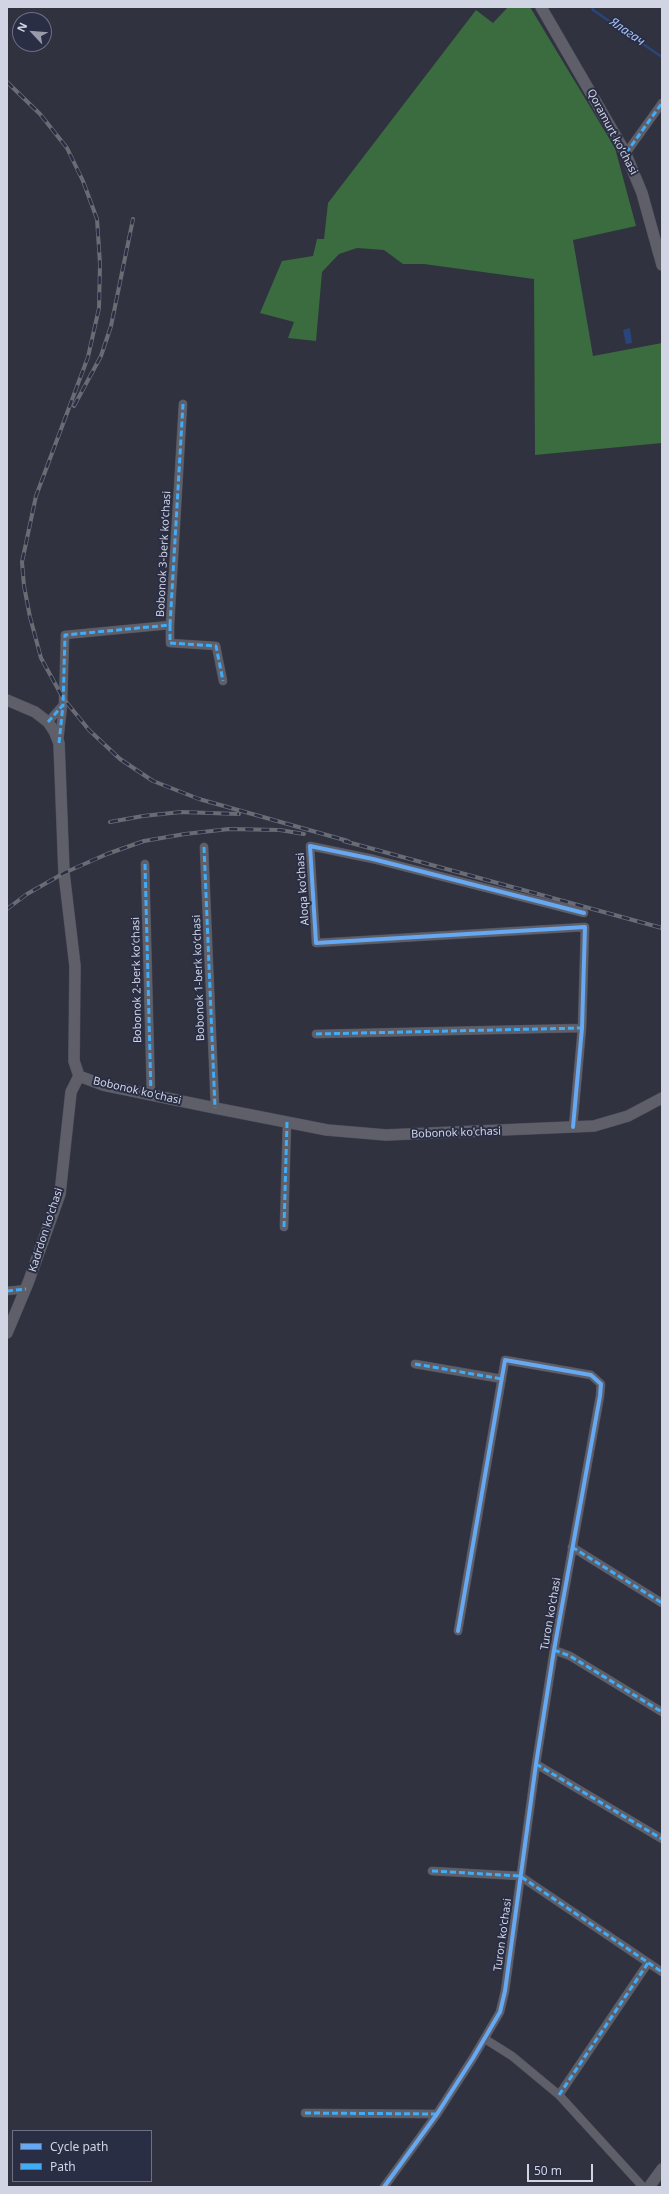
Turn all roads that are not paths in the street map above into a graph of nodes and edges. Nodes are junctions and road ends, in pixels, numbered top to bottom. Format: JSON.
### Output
{"nodes":[{"id":1,"x":541,"y":7,"type":"edge"},
{"id":2,"x":547,"y":7,"type":"edge"},
{"id":3,"x":662,"y":103,"type":"edge"},
{"id":4,"x":627,"y":150,"type":"junction"},
{"id":5,"x":662,"y":246,"type":"edge"},
{"id":6,"x":662,"y":265,"type":"edge"},
{"id":7,"x":183,"y":404,"type":"dead end"},
{"id":8,"x":170,"y":625,"type":"junction"},
{"id":9,"x":223,"y":681,"type":"dead end"},
{"id":10,"x":7,"y":700,"type":"edge"},
{"id":11,"x":63,"y":705,"type":"junction"},
{"id":12,"x":48,"y":722,"type":"junction"},
{"id":13,"x":58,"y":743,"type":"junction"},
{"id":14,"x":204,"y":847,"type":"dead end"},
{"id":15,"x":145,"y":864,"type":"dead end"},
{"id":16,"x":584,"y":913,"type":"dead end"},
{"id":17,"x":582,"y":1028,"type":"junction"},
{"id":18,"x":316,"y":1034,"type":"dead end"},
{"id":19,"x":79,"y":1076,"type":"junction"},
{"id":20,"x":151,"y":1095,"type":"junction"},
{"id":21,"x":662,"y":1098,"type":"edge"},
{"id":22,"x":215,"y":1108,"type":"junction"},
{"id":23,"x":287,"y":1122,"type":"junction"},
{"id":24,"x":573,"y":1128,"type":"junction"},
{"id":25,"x":284,"y":1227,"type":"dead end"},
{"id":26,"x":26,"y":1288,"type":"junction"},
{"id":27,"x":7,"y":1291,"type":"edge"},
{"id":28,"x":7,"y":1333,"type":"edge"},
{"id":29,"x":415,"y":1364,"type":"dead end"},
{"id":30,"x":502,"y":1378,"type":"junction"},
{"id":31,"x":572,"y":1547,"type":"junction"},
{"id":32,"x":662,"y":1603,"type":"edge"},
{"id":33,"x":458,"y":1631,"type":"dead end"},
{"id":34,"x":554,"y":1650,"type":"junction"},
{"id":35,"x":662,"y":1712,"type":"edge"},
{"id":36,"x":536,"y":1764,"type":"junction"},
{"id":37,"x":662,"y":1839,"type":"edge"},
{"id":38,"x":432,"y":1871,"type":"dead end"},
{"id":39,"x":520,"y":1876,"type":"junction"},
{"id":40,"x":648,"y":1963,"type":"junction"},
{"id":41,"x":662,"y":1972,"type":"edge"},
{"id":42,"x":485,"y":2039,"type":"junction"},
{"id":43,"x":559,"y":2095,"type":"junction"},
{"id":44,"x":305,"y":2113,"type":"dead end"},
{"id":45,"x":437,"y":2114,"type":"junction"},
{"id":46,"x":662,"y":2169,"type":"edge"},
{"id":47,"x":662,"y":2176,"type":"edge"},
{"id":48,"x":384,"y":2187,"type":"edge"},
{"id":49,"x":643,"y":2187,"type":"edge"},
{"id":50,"x":649,"y":2187,"type":"edge"},
{"id":51,"x":654,"y":2187,"type":"edge"}],
"edges":[{"from":1,"to":4,"type":"main road","name":"Qoramurt koʻchasi"},
{"from":2,"to":4,"type":"main road","name":"Qoramurt koʻchasi"},
{"from":3,"to":4,"type":"street"},
{"from":4,"to":5,"type":"main road","name":"Qoramurt koʻchasi"},
{"from":4,"to":6,"type":"main road","name":"Qoramurt koʻchasi"},
{"from":7,"to":8,"type":"street","name":"Bobonok 3-berk koʻchasi"},
{"from":8,"to":9,"type":"street"},
{"from":8,"to":11,"type":"street","name":"Bobonok 3-berk koʻchasi"},
{"from":10,"to":12,"type":"main road","name":"Bobonok ko'chasi"},
{"from":11,"to":12,"type":"street"},
{"from":11,"to":13,"type":"street","name":"Bobonok 3-berk koʻchasi"},
{"from":12,"to":13,"type":"main road","name":"Bobonok ko'chasi"},
{"from":13,"to":19,"type":"main road","name":"Bobonok ko'chasi"},
{"from":14,"to":22,"type":"street","name":"Bobonok 1-berk koʻchasi"},
{"from":15,"to":20,"type":"street","name":"Bobonok 2-berk koʻchasi"},
{"from":16,"to":17,"type":"street","name":"Aloqa ko'chasi"},
{"from":17,"to":18,"type":"street"},
{"from":17,"to":24,"type":"street"},
{"from":19,"to":20,"type":"main road","name":"Bobonok ko'chasi"},
{"from":19,"to":26,"type":"main road","name":"Kadrdon ko'chasi"},
{"from":20,"to":22,"type":"main road","name":"Bobonok ko'chasi"},
{"from":21,"to":24,"type":"main road","name":"Bobonok ko'chasi"},
{"from":22,"to":23,"type":"main road","name":"Bobonok ko'chasi"},
{"from":23,"to":24,"type":"main road","name":"Bobonok ko'chasi"},
{"from":23,"to":25,"type":"street"},
{"from":26,"to":27,"type":"street"},
{"from":26,"to":28,"type":"main road","name":"Kadrdon ko'chasi"},
{"from":29,"to":30,"type":"street"},
{"from":30,"to":31,"type":"street","name":"Turon ko'chasi"},
{"from":30,"to":33,"type":"street","name":"Turon ko'chasi"},
{"from":31,"to":32,"type":"street"},
{"from":31,"to":34,"type":"street","name":"Turon ko'chasi"},
{"from":34,"to":35,"type":"street"},
{"from":34,"to":36,"type":"street","name":"Turon ko'chasi"},
{"from":36,"to":37,"type":"street"},
{"from":36,"to":39,"type":"street","name":"Turon ko'chasi"},
{"from":38,"to":39,"type":"street"},
{"from":39,"to":40,"type":"street"},
{"from":39,"to":42,"type":"street","name":"Turon ko'chasi"},
{"from":40,"to":41,"type":"street"},
{"from":40,"to":43,"type":"street"},
{"from":42,"to":43,"type":"street"},
{"from":42,"to":45,"type":"street","name":"Turon ko'chasi"},
{"from":43,"to":49,"type":"street"},
{"from":44,"to":45,"type":"street"},
{"from":45,"to":48,"type":"street","name":"Turon ko'chasi"},
{"from":46,"to":50,"type":"main road"},
{"from":47,"to":51,"type":"main road"}]}
